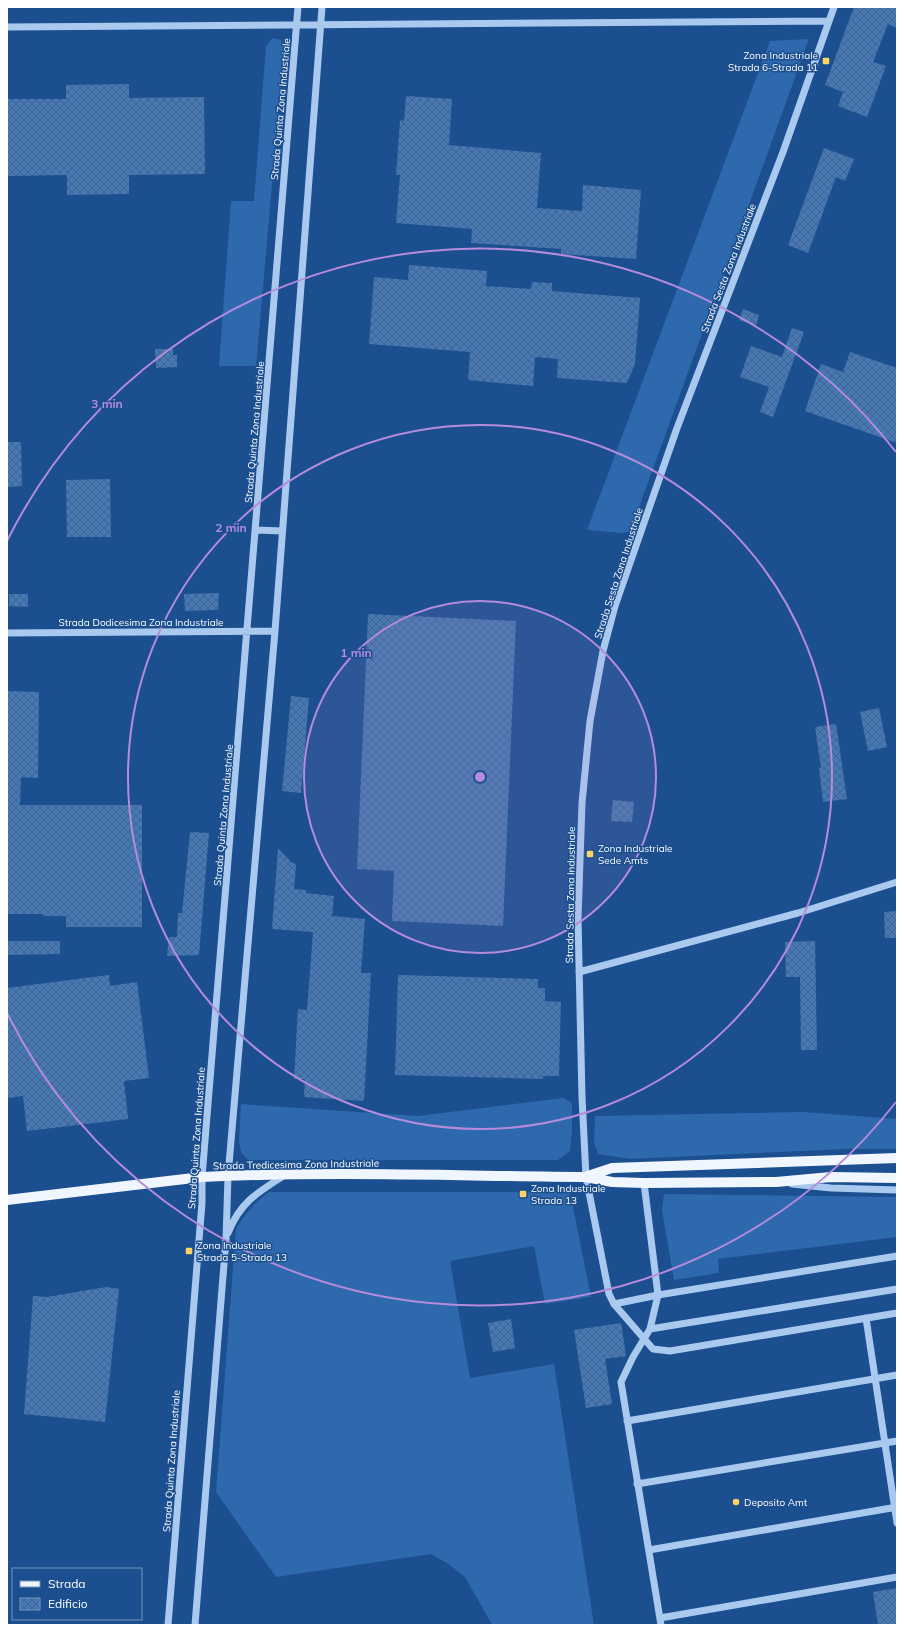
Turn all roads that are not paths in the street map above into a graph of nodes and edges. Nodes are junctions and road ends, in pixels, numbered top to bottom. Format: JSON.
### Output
{"nodes":[{"id":1,"x":298,"y":7,"type":"edge"},
{"id":2,"x":322,"y":7,"type":"edge"},
{"id":3,"x":834,"y":7,"type":"edge"},
{"id":4,"x":829,"y":20,"type":"junction"},
{"id":5,"x":296,"y":25,"type":"junction"},
{"id":6,"x":321,"y":25,"type":"junction"},
{"id":7,"x":7,"y":27,"type":"edge"},
{"id":8,"x":256,"y":530,"type":"junction"},
{"id":9,"x":282,"y":531,"type":"junction"},
{"id":10,"x":248,"y":631,"type":"junction"},
{"id":11,"x":275,"y":631,"type":"junction"},
{"id":12,"x":7,"y":633,"type":"edge"},
{"id":13,"x":897,"y":882,"type":"edge"},
{"id":14,"x":579,"y":972,"type":"junction"},
{"id":15,"x":897,"y":1158,"type":"edge"},
{"id":16,"x":285,"y":1175,"type":"junction"},
{"id":17,"x":228,"y":1176,"type":"junction"},
{"id":18,"x":586,"y":1177,"type":"junction"},
{"id":19,"x":202,"y":1178,"type":"junction"},
{"id":20,"x":897,"y":1178,"type":"edge"},
{"id":21,"x":776,"y":1182,"type":"junction"},
{"id":22,"x":644,"y":1183,"type":"junction"},
{"id":23,"x":897,"y":1190,"type":"edge"},
{"id":24,"x":7,"y":1200,"type":"edge"},
{"id":25,"x":226,"y":1239,"type":"junction"},
{"id":26,"x":897,"y":1256,"type":"edge"},
{"id":27,"x":897,"y":1288,"type":"edge"},
{"id":28,"x":658,"y":1295,"type":"junction"},
{"id":29,"x":614,"y":1304,"type":"junction"},
{"id":30,"x":897,"y":1313,"type":"edge"},
{"id":31,"x":866,"y":1318,"type":"junction"},
{"id":32,"x":650,"y":1329,"type":"junction"},
{"id":33,"x":644,"y":1341,"type":"junction"},
{"id":34,"x":897,"y":1375,"type":"edge"},
{"id":35,"x":875,"y":1379,"type":"junction"},
{"id":36,"x":627,"y":1421,"type":"junction"},
{"id":37,"x":897,"y":1441,"type":"edge"},
{"id":38,"x":885,"y":1443,"type":"junction"},
{"id":39,"x":638,"y":1484,"type":"junction"},
{"id":40,"x":896,"y":1507,"type":"edge"},
{"id":41,"x":897,"y":1523,"type":"edge"},
{"id":42,"x":649,"y":1550,"type":"junction"},
{"id":43,"x":897,"y":1577,"type":"edge"},
{"id":44,"x":660,"y":1621,"type":"edge"},
{"id":45,"x":168,"y":1625,"type":"edge"},
{"id":46,"x":196,"y":1625,"type":"edge"}],
"edges":[{"from":1,"to":5,"type":"street","name":"Strada Quinta Zona Industriale"},
{"from":2,"to":6,"type":"street"},
{"from":3,"to":4,"type":"street","name":"Strada Sesta Zona Industriale"},
{"from":4,"to":6,"type":"street"},
{"from":4,"to":14,"type":"street","name":"Strada Sesta Zona Industriale"},
{"from":5,"to":6,"type":"street"},
{"from":5,"to":7,"type":"street"},
{"from":5,"to":8,"type":"street","name":"Strada Quinta Zona Industriale"},
{"from":6,"to":9,"type":"street"},
{"from":8,"to":9,"type":"street"},
{"from":8,"to":10,"type":"street","name":"Strada Quinta Zona Industriale"},
{"from":9,"to":11,"type":"street"},
{"from":10,"to":11,"type":"street","name":"Strada Dodicesima Zona Industriale"},
{"from":10,"to":12,"type":"street","name":"Strada Dodicesima Zona Industriale"},
{"from":10,"to":19,"type":"street","name":"Strada Quinta Zona Industriale"},
{"from":11,"to":17,"type":"street"},
{"from":13,"to":14,"type":"street"},
{"from":14,"to":18,"type":"street","name":"Strada Sesta Zona Industriale"},
{"from":15,"to":18,"type":"main road"},
{"from":16,"to":17,"type":"main road","name":"Strada Tredicesima Zona Industriale"},
{"from":16,"to":18,"type":"main road","name":"Strada Tredicesima Zona Industriale"},
{"from":16,"to":25,"type":"street"},
{"from":17,"to":19,"type":"main road","name":"Strada Tredicesima Zona Industriale"},
{"from":17,"to":25,"type":"street"},
{"from":18,"to":22,"type":"main road"},
{"from":18,"to":29,"type":"street","name":"Strada Sesta Zona Industriale"},
{"from":19,"to":24,"type":"main road","name":"Strada Tredicesima Zona Industriale"},
{"from":19,"to":45,"type":"street","name":"Strada Quinta Zona Industriale"},
{"from":20,"to":21,"type":"main road"},
{"from":21,"to":22,"type":"main road"},
{"from":21,"to":23,"type":"street"},
{"from":22,"to":28,"type":"street"},
{"from":25,"to":46,"type":"street"},
{"from":26,"to":28,"type":"street"},
{"from":27,"to":32,"type":"street"},
{"from":28,"to":29,"type":"street"},
{"from":28,"to":32,"type":"street"},
{"from":29,"to":33,"type":"street","name":"Strada Sesta Zona Industriale"},
{"from":30,"to":31,"type":"street"},
{"from":31,"to":33,"type":"street"},
{"from":31,"to":35,"type":"street"},
{"from":32,"to":33,"type":"street"},
{"from":33,"to":36,"type":"street"},
{"from":34,"to":35,"type":"street"},
{"from":35,"to":36,"type":"street"},
{"from":35,"to":38,"type":"street"},
{"from":36,"to":39,"type":"street"},
{"from":37,"to":38,"type":"street"},
{"from":38,"to":39,"type":"street"},
{"from":38,"to":40,"type":"street"},
{"from":39,"to":42,"type":"street"},
{"from":40,"to":41,"type":"street"},
{"from":40,"to":42,"type":"street"},
{"from":42,"to":44,"type":"street"},
{"from":43,"to":44,"type":"street"}]}
